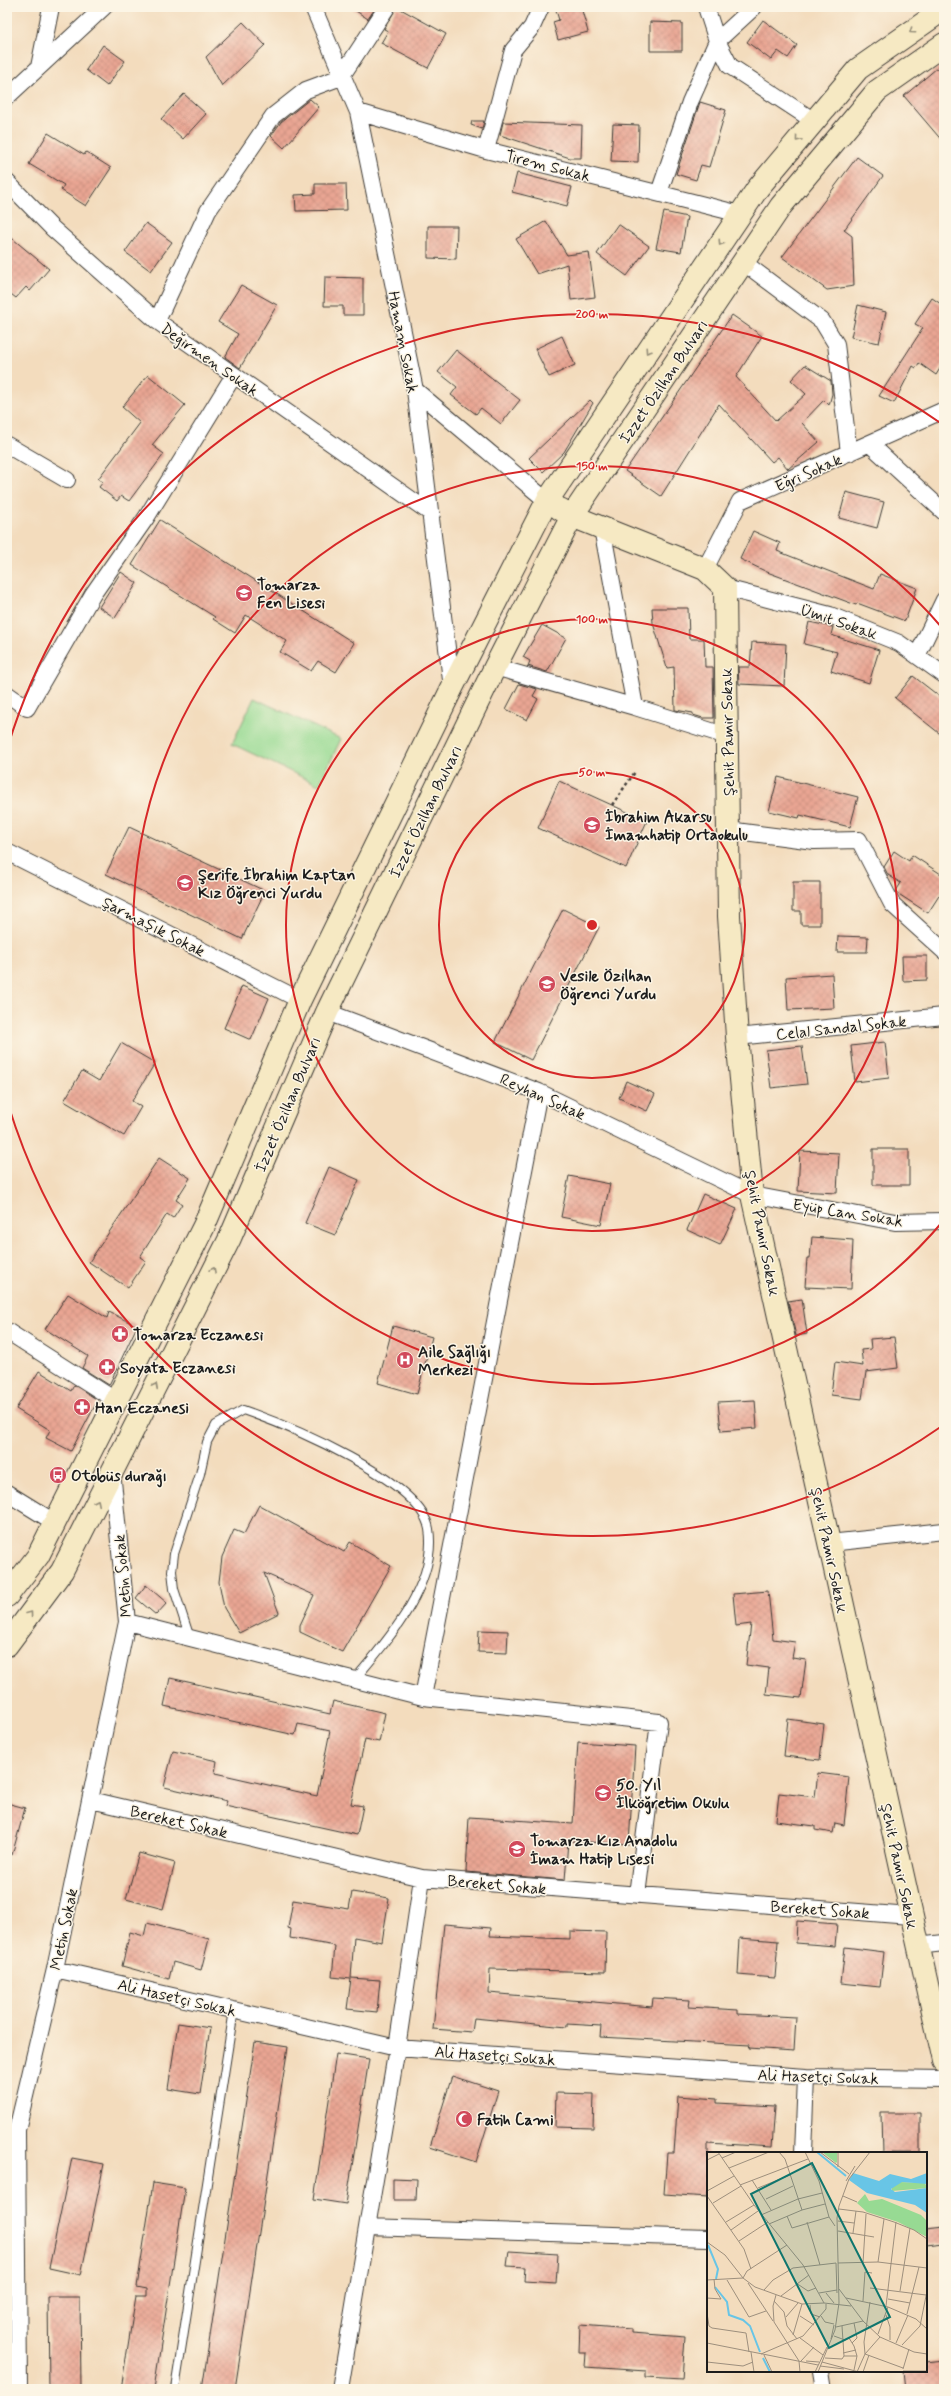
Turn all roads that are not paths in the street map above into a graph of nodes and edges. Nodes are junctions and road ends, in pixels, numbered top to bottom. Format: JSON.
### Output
{"nodes":[{"id":1,"x":51,"y":7,"type":"edge"},
{"id":2,"x":104,"y":7,"type":"edge"},
{"id":3,"x":313,"y":7,"type":"edge"},
{"id":4,"x":387,"y":7,"type":"edge"},
{"id":5,"x":541,"y":7,"type":"edge"},
{"id":6,"x":706,"y":7,"type":"edge"},
{"id":7,"x":754,"y":7,"type":"edge"},
{"id":8,"x":944,"y":9,"type":"edge"},
{"id":9,"x":717,"y":41,"type":"junction"},
{"id":10,"x":944,"y":44,"type":"edge"},
{"id":11,"x":39,"y":67,"type":"junction"},
{"id":12,"x":341,"y":77,"type":"junction"},
{"id":13,"x":7,"y":97,"type":"edge"},
{"id":14,"x":358,"y":112,"type":"junction"},
{"id":15,"x":814,"y":121,"type":"junction"},
{"id":16,"x":486,"y":150,"type":"junction"},
{"id":17,"x":7,"y":182,"type":"edge"},
{"id":18,"x":659,"y":193,"type":"junction"},
{"id":19,"x":740,"y":214,"type":"junction"},
{"id":20,"x":743,"y":262,"type":"junction"},
{"id":21,"x":157,"y":321,"type":"junction"},
{"id":22,"x":234,"y":375,"type":"junction"},
{"id":23,"x":415,"y":390,"type":"junction"},
{"id":24,"x":944,"y":410,"type":"edge"},
{"id":25,"x":870,"y":444,"type":"junction"},
{"id":26,"x":7,"y":445,"type":"edge"},
{"id":27,"x":849,"y":453,"type":"junction"},
{"id":28,"x":67,"y":480,"type":"dead end"},
{"id":29,"x":547,"y":501,"type":"junction"},
{"id":30,"x":944,"y":512,"type":"edge"},
{"id":31,"x":432,"y":514,"type":"junction"},
{"id":32,"x":572,"y":516,"type":"junction"},
{"id":33,"x":602,"y":528,"type":"junction"},
{"id":34,"x":705,"y":568,"type":"junction"},
{"id":35,"x":725,"y":588,"type":"junction"},
{"id":36,"x":944,"y":600,"type":"edge"},
{"id":37,"x":917,"y":656,"type":"junction"},
{"id":38,"x":495,"y":667,"type":"junction"},
{"id":39,"x":944,"y":676,"type":"edge"},
{"id":40,"x":452,"y":688,"type":"junction"},
{"id":41,"x":7,"y":694,"type":"edge"},
{"id":42,"x":635,"y":707,"type":"junction"},
{"id":43,"x":727,"y":736,"type":"junction"},
{"id":44,"x":728,"y":830,"type":"junction"},
{"id":45,"x":7,"y":852,"type":"edge"},
{"id":46,"x":944,"y":951,"type":"edge"},
{"id":47,"x":300,"y":1000,"type":"junction"},
{"id":48,"x":327,"y":1012,"type":"junction"},
{"id":49,"x":944,"y":1016,"type":"edge"},
{"id":50,"x":737,"y":1037,"type":"junction"},
{"id":51,"x":539,"y":1092,"type":"junction"},
{"id":52,"x":752,"y":1195,"type":"junction"},
{"id":53,"x":944,"y":1221,"type":"edge"},
{"id":54,"x":7,"y":1331,"type":"edge"},
{"id":55,"x":115,"y":1400,"type":"junction"},
{"id":56,"x":112,"y":1471,"type":"junction"},
{"id":57,"x":7,"y":1493,"type":"edge"},
{"id":58,"x":54,"y":1522,"type":"junction"},
{"id":59,"x":944,"y":1531,"type":"edge"},
{"id":60,"x":829,"y":1543,"type":"junction"},
{"id":61,"x":7,"y":1596,"type":"edge"},
{"id":62,"x":127,"y":1622,"type":"junction"},
{"id":63,"x":190,"y":1638,"type":"junction"},
{"id":64,"x":7,"y":1645,"type":"edge"},
{"id":65,"x":354,"y":1679,"type":"junction"},
{"id":66,"x":424,"y":1697,"type":"junction"},
{"id":67,"x":91,"y":1800,"type":"junction"},
{"id":68,"x":422,"y":1878,"type":"junction"},
{"id":69,"x":637,"y":1895,"type":"junction"},
{"id":70,"x":910,"y":1916,"type":"junction"},
{"id":71,"x":944,"y":1943,"type":"edge"},
{"id":72,"x":917,"y":1946,"type":"junction"},
{"id":73,"x":55,"y":1969,"type":"junction"},
{"id":74,"x":234,"y":2010,"type":"junction"},
{"id":75,"x":397,"y":2048,"type":"junction"},
{"id":76,"x":944,"y":2061,"type":"edge"},
{"id":77,"x":806,"y":2077,"type":"junction"},
{"id":78,"x":944,"y":2079,"type":"edge"},
{"id":79,"x":803,"y":2152,"type":"edge"},
{"id":80,"x":367,"y":2227,"type":"junction"},
{"id":81,"x":707,"y":2238,"type":"edge"},
{"id":82,"x":821,"y":2372,"type":"edge"},
{"id":83,"x":19,"y":2389,"type":"edge"},
{"id":84,"x":175,"y":2389,"type":"edge"},
{"id":85,"x":340,"y":2389,"type":"edge"},
{"id":86,"x":824,"y":2389,"type":"edge"}],
"edges":[{"from":1,"to":11,"type":"street"},
{"from":2,"to":11,"type":"street"},
{"from":3,"to":12,"type":"street","name":"Hamam Sokak"},
{"from":4,"to":12,"type":"street"},
{"from":5,"to":16,"type":"street"},
{"from":6,"to":9,"type":"street"},
{"from":7,"to":9,"type":"street"},
{"from":8,"to":15,"type":"main road","name":"İzzet Özilhan Bulvarı","one_way":true},
{"from":9,"to":15,"type":"street"},
{"from":9,"to":18,"type":"street"},
{"from":10,"to":20,"type":"main road","name":"İzzet Özilhan Bulvarı"},
{"from":11,"to":13,"type":"street"},
{"from":12,"to":14,"type":"street","name":"Hamam Sokak"},
{"from":12,"to":21,"type":"street"},
{"from":14,"to":16,"type":"street","name":"Tirem Sokak"},
{"from":14,"to":23,"type":"street","name":"Hamam Sokak"},
{"from":15,"to":19,"type":"main road","name":"İzzet Özilhan Bulvarı","one_way":true},
{"from":16,"to":18,"type":"street","name":"Tirem Sokak"},
{"from":17,"to":21,"type":"street","name":"Değirmen Sokak"},
{"from":18,"to":19,"type":"street","name":"Tirem Sokak"},
{"from":19,"to":29,"type":"main road","name":"İzzet Özilhan Bulvarı","one_way":true},
{"from":20,"to":27,"type":"street"},
{"from":20,"to":32,"type":"main road","name":"İzzet Özilhan Bulvarı"},
{"from":21,"to":22,"type":"street","name":"Değirmen Sokak"},
{"from":22,"to":31,"type":"street","name":"Değirmen Sokak"},
{"from":22,"to":41,"type":"street"},
{"from":23,"to":29,"type":"street"},
{"from":23,"to":31,"type":"street","name":"Hamam Sokak"},
{"from":24,"to":25,"type":"street","name":"Eğri Sokak"},
{"from":25,"to":27,"type":"street","name":"Eğri Sokak"},
{"from":25,"to":30,"type":"street"},
{"from":26,"to":28,"type":"street"},
{"from":27,"to":34,"type":"street","name":"Eğri Sokak"},
{"from":29,"to":32,"type":"main road"},
{"from":29,"to":40,"type":"main road","name":"İzzet Özilhan Bulvarı"},
{"from":31,"to":40,"type":"street","name":"Hamam Sokak"},
{"from":32,"to":33,"type":"main road"},
{"from":32,"to":38,"type":"main road","name":"İzzet Özilhan Bulvarı"},
{"from":33,"to":34,"type":"main road"},
{"from":33,"to":42,"type":"street"},
{"from":34,"to":35,"type":"main road"},
{"from":35,"to":37,"type":"street","name":"Ümit Sokak"},
{"from":35,"to":43,"type":"main road","name":"Şehit Pamir Sokak"},
{"from":36,"to":37,"type":"street"},
{"from":37,"to":39,"type":"street","name":"Ümit Sokak"},
{"from":38,"to":42,"type":"street"},
{"from":38,"to":48,"type":"main road","name":"İzzet Özilhan Bulvarı"},
{"from":40,"to":47,"type":"main road","name":"İzzet Özilhan Bulvarı"},
{"from":42,"to":43,"type":"street"},
{"from":43,"to":44,"type":"main road","name":"Şehit Pamir Sokak"},
{"from":44,"to":46,"type":"street"},
{"from":44,"to":50,"type":"main road","name":"Şehit Pamir Sokak"},
{"from":45,"to":47,"type":"street","name":"Şarmaşık Sokak"},
{"from":47,"to":48,"type":"main road"},
{"from":47,"to":55,"type":"main road","name":"İzzet Özilhan Bulvarı"},
{"from":48,"to":51,"type":"street","name":"Reyhan Sokak"},
{"from":56,"to":48,"type":"main road","name":"İzzet Özilhan Bulvarı","one_way":true},
{"from":49,"to":50,"type":"street","name":"Celal Sandal Sokak"},
{"from":50,"to":52,"type":"main road","name":"Şehit Pamir Sokak"},
{"from":51,"to":52,"type":"street","name":"Reyhan Sokak"},
{"from":51,"to":66,"type":"street"},
{"from":52,"to":53,"type":"street","name":"Eyüp Can Sokak"},
{"from":52,"to":60,"type":"main road","name":"Şehit Pamir Sokak"},
{"from":54,"to":55,"type":"street"},
{"from":55,"to":58,"type":"main road","name":"İzzet Özilhan Bulvarı"},
{"from":56,"to":62,"type":"street","name":"Metin Sokak"},
{"from":64,"to":56,"type":"main road","name":"İzzet Özilhan Bulvarı","one_way":true},
{"from":57,"to":58,"type":"street"},
{"from":58,"to":61,"type":"main road","name":"İzzet Özilhan Bulvarı"},
{"from":59,"to":60,"type":"street"},
{"from":60,"to":70,"type":"main road","name":"Şehit Pamir Sokak"},
{"from":62,"to":63,"type":"street"},
{"from":62,"to":67,"type":"street","name":"Metin Sokak"},
{"from":63,"to":65,"type":"street"},
{"from":63,"to":65,"type":"lane"},
{"from":65,"to":66,"type":"street"},
{"from":66,"to":69,"type":"street"},
{"from":67,"to":68,"type":"street","name":"Bereket Sokak"},
{"from":67,"to":73,"type":"street","name":"Metin Sokak"},
{"from":68,"to":69,"type":"street","name":"Bereket Sokak"},
{"from":68,"to":75,"type":"street"},
{"from":69,"to":70,"type":"street","name":"Bereket Sokak"},
{"from":70,"to":72,"type":"main road","name":"Şehit Pamir Sokak"},
{"from":71,"to":72,"type":"street"},
{"from":72,"to":76,"type":"main road","name":"Şehit Pamir Sokak"},
{"from":73,"to":74,"type":"street","name":"Ali Hasetçi Sokak"},
{"from":73,"to":83,"type":"street","name":"Metin Sokak"},
{"from":74,"to":75,"type":"street","name":"Ali Hasetçi Sokak"},
{"from":74,"to":84,"type":"lane"},
{"from":75,"to":77,"type":"street","name":"Ali Hasetçi Sokak"},
{"from":75,"to":80,"type":"street"},
{"from":77,"to":78,"type":"street","name":"Ali Hasetçi Sokak"},
{"from":77,"to":79,"type":"street"},
{"from":80,"to":81,"type":"street"},
{"from":80,"to":85,"type":"street"},
{"from":82,"to":86,"type":"street"}]}
